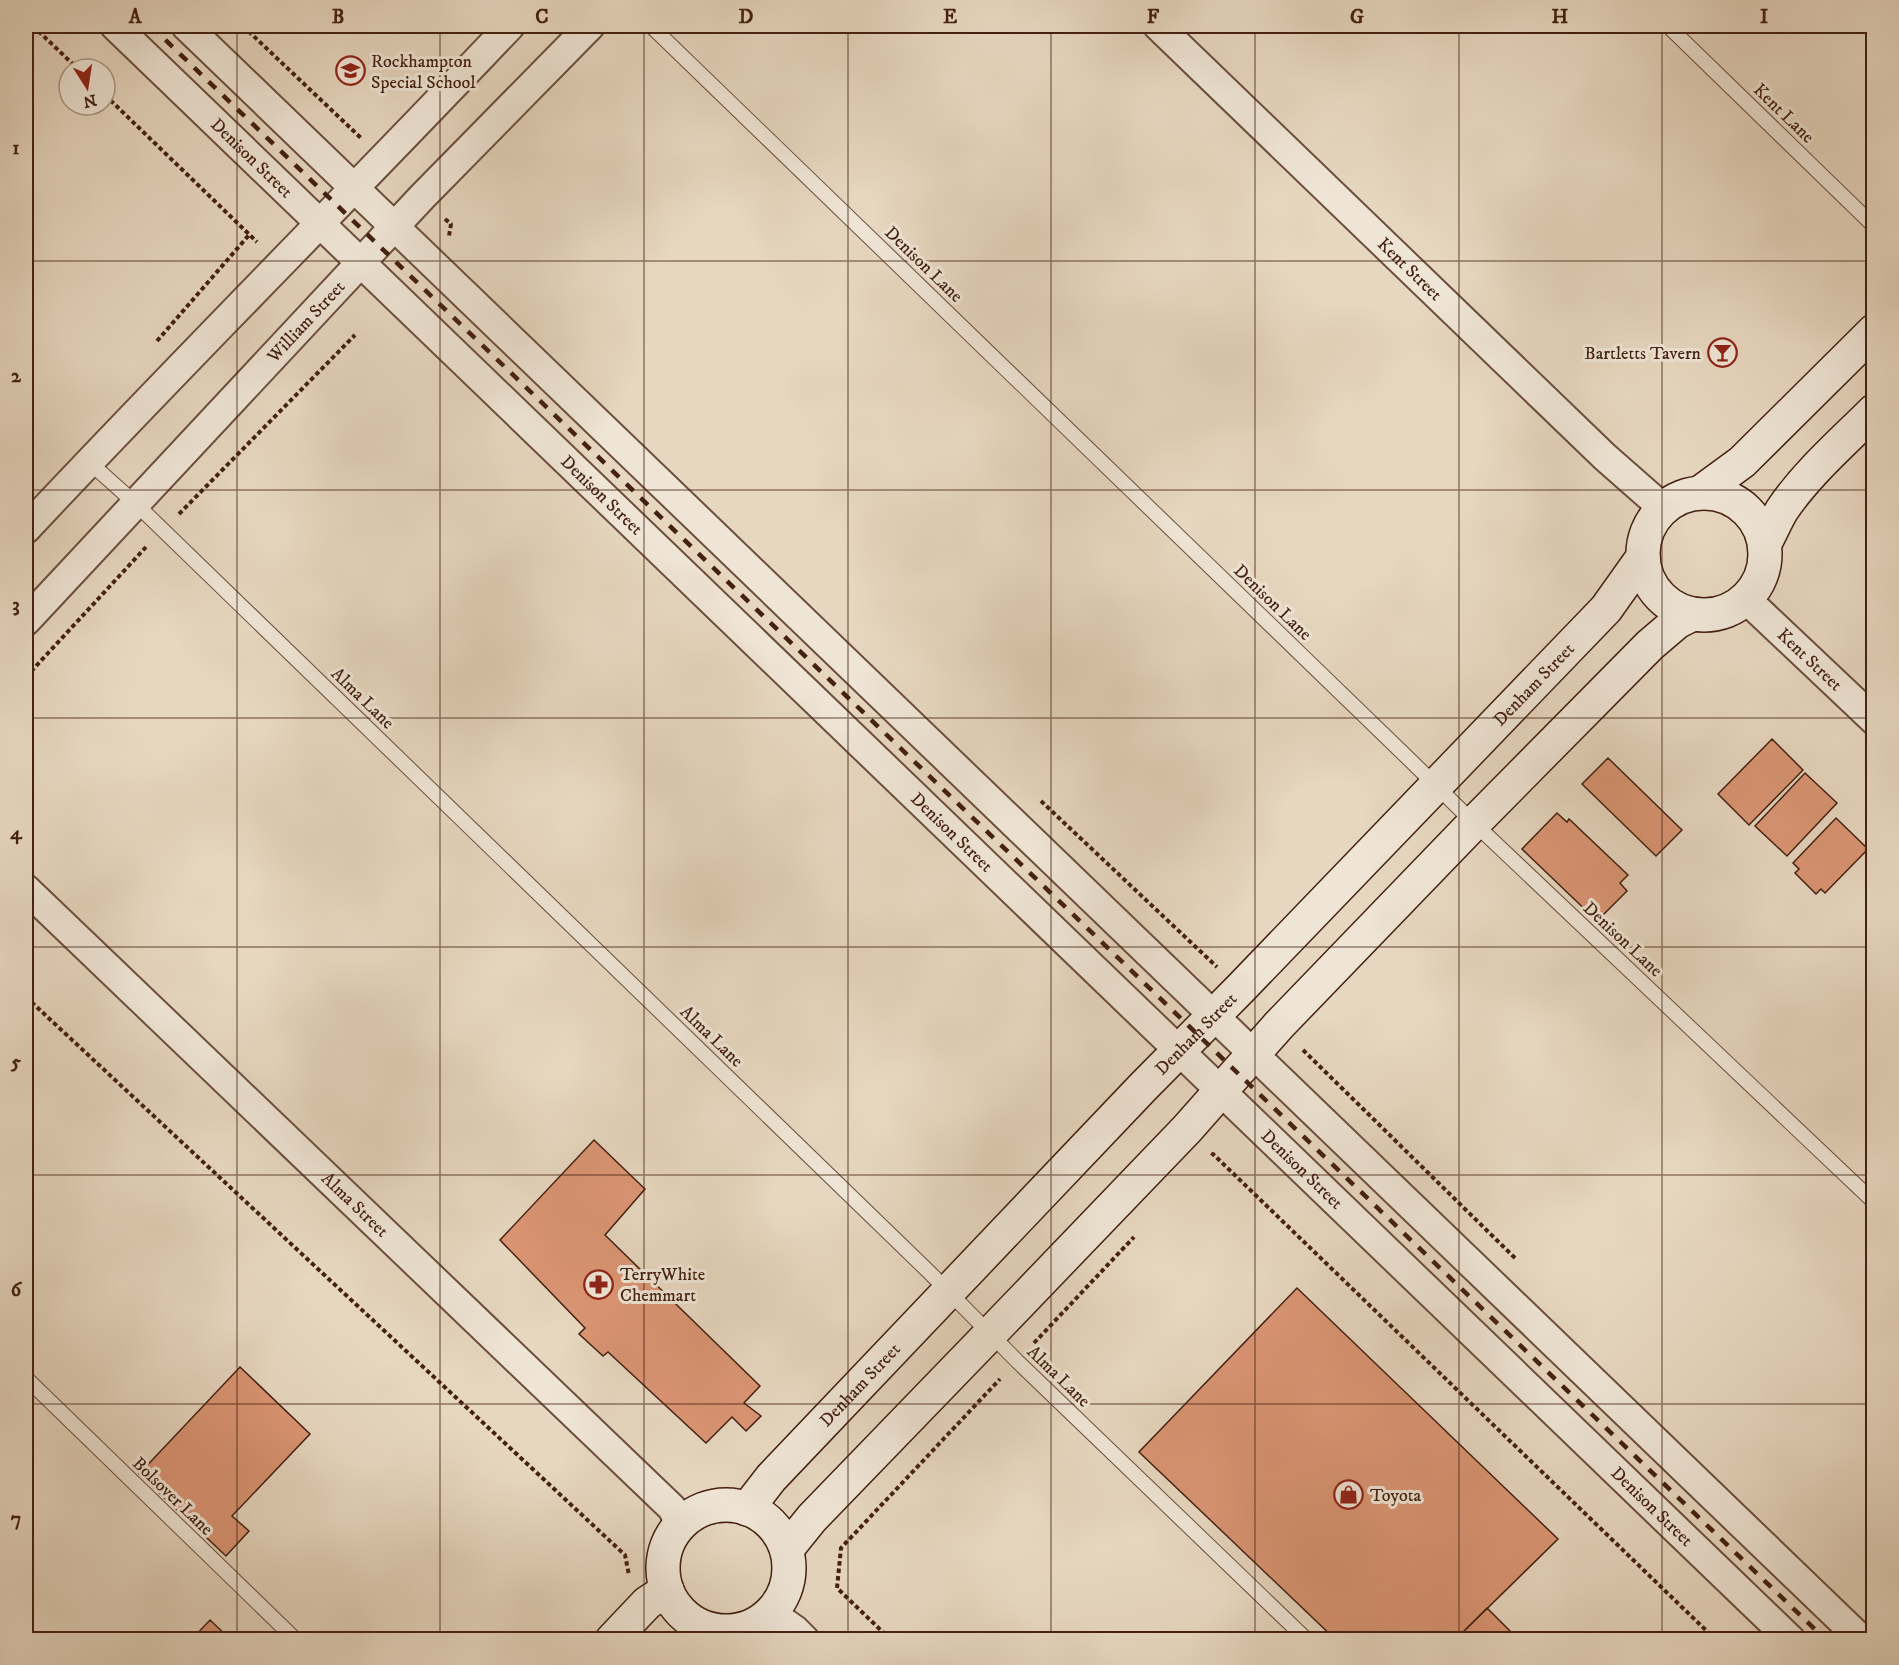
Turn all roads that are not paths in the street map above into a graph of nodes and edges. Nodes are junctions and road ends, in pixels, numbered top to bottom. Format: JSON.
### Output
{"nodes":[{"id":1,"x":115,"y":26,"type":"edge"},
{"id":2,"x":186,"y":26,"type":"edge"},
{"id":3,"x":510,"y":26,"type":"edge"},
{"id":4,"x":590,"y":26,"type":"edge"},
{"id":5,"x":651,"y":26,"type":"edge"},
{"id":6,"x":1158,"y":26,"type":"edge"},
{"id":7,"x":1668,"y":26,"type":"edge"},
{"id":8,"x":355,"y":189,"type":"junction"},
{"id":9,"x":321,"y":223,"type":"junction"},
{"id":10,"x":394,"y":226,"type":"junction"},
{"id":11,"x":1874,"y":226,"type":"edge"},
{"id":12,"x":361,"y":262,"type":"junction"},
{"id":13,"x":1874,"y":331,"type":"edge"},
{"id":14,"x":1874,"y":411,"type":"edge"},
{"id":15,"x":89,"y":462,"type":"junction"},
{"id":16,"x":1701,"y":492,"type":"junction"},
{"id":17,"x":135,"y":502,"type":"junction"},
{"id":18,"x":1663,"y":508,"type":"junction"},
{"id":19,"x":26,"y":529,"type":"edge"},
{"id":20,"x":1765,"y":543,"type":"junction"},
{"id":21,"x":1643,"y":557,"type":"junction"},
{"id":22,"x":1746,"y":599,"type":"junction"},
{"id":23,"x":1693,"y":614,"type":"junction"},
{"id":24,"x":26,"y":621,"type":"edge"},
{"id":25,"x":1874,"y":720,"type":"edge"},
{"id":26,"x":1437,"y":786,"type":"junction"},
{"id":27,"x":1474,"y":823,"type":"junction"},
{"id":28,"x":26,"y":889,"type":"edge"},
{"id":29,"x":1214,"y":1016,"type":"junction"},
{"id":30,"x":1179,"y":1050,"type":"junction"},
{"id":31,"x":1254,"y":1054,"type":"junction"},
{"id":32,"x":1221,"y":1090,"type":"junction"},
{"id":33,"x":1874,"y":1202,"type":"edge"},
{"id":34,"x":949,"y":1291,"type":"junction"},
{"id":35,"x":990,"y":1335,"type":"junction"},
{"id":36,"x":26,"y":1378,"type":"edge"},
{"id":37,"x":747,"y":1509,"type":"junction"},
{"id":38,"x":681,"y":1524,"type":"junction"},
{"id":39,"x":787,"y":1549,"type":"junction"},
{"id":40,"x":667,"y":1590,"type":"junction"},
{"id":41,"x":771,"y":1613,"type":"junction"},
{"id":42,"x":705,"y":1634,"type":"edge"},
{"id":43,"x":296,"y":1640,"type":"edge"},
{"id":44,"x":612,"y":1640,"type":"edge"},
{"id":45,"x":805,"y":1640,"type":"edge"},
{"id":46,"x":1307,"y":1640,"type":"edge"},
{"id":47,"x":1791,"y":1640,"type":"edge"},
{"id":48,"x":1862,"y":1640,"type":"edge"}],
"edges":[{"from":1,"to":9,"type":"street","name":"Denison Street"},
{"from":2,"to":8,"type":"street"},
{"from":3,"to":8,"type":"street"},
{"from":4,"to":10,"type":"street","name":"William Street"},
{"from":5,"to":26,"type":"lane","name":"Denison Lane"},
{"from":6,"to":18,"type":"street","name":"Kent Street"},
{"from":7,"to":11,"type":"lane","name":"Kent Lane"},
{"from":8,"to":9,"type":"street"},
{"from":8,"to":10,"type":"street"},
{"from":9,"to":12,"type":"street","name":"Denison Street"},
{"from":9,"to":15,"type":"street"},
{"from":10,"to":12,"type":"street","name":"William Street"},
{"from":10,"to":29,"type":"street"},
{"from":12,"to":17,"type":"street","name":"William Street"},
{"from":12,"to":30,"type":"street","name":"Denison Street"},
{"from":13,"to":16,"type":"street"},
{"from":14,"to":20,"type":"street"},
{"from":15,"to":17,"type":"lane","name":"Alma Lane"},
{"from":15,"to":19,"type":"street"},
{"from":16,"to":18,"type":"street"},
{"from":16,"to":20,"type":"street"},
{"from":17,"to":24,"type":"street","name":"William Street"},
{"from":17,"to":34,"type":"lane","name":"Alma Lane"},
{"from":18,"to":21,"type":"street"},
{"from":20,"to":22,"type":"street"},
{"from":21,"to":23,"type":"street"},
{"from":21,"to":26,"type":"street","name":"Denham Street"},
{"from":22,"to":23,"type":"street"},
{"from":22,"to":25,"type":"street","name":"Kent Street"},
{"from":23,"to":27,"type":"street"},
{"from":26,"to":27,"type":"lane","name":"Denison Lane"},
{"from":26,"to":29,"type":"street","name":"Denham Street"},
{"from":27,"to":31,"type":"street"},
{"from":27,"to":33,"type":"lane","name":"Denison Lane"},
{"from":28,"to":38,"type":"street","name":"Alma Street"},
{"from":29,"to":30,"type":"street","name":"Denham Street"},
{"from":29,"to":31,"type":"street"},
{"from":30,"to":32,"type":"street","name":"Denison Street"},
{"from":30,"to":34,"type":"street","name":"Denham Street"},
{"from":31,"to":32,"type":"street"},
{"from":31,"to":48,"type":"street"},
{"from":32,"to":35,"type":"street"},
{"from":32,"to":47,"type":"street","name":"Denison Street"},
{"from":34,"to":35,"type":"lane","name":"Alma Lane"},
{"from":34,"to":37,"type":"street","name":"Denham Street"},
{"from":35,"to":39,"type":"street"},
{"from":35,"to":46,"type":"lane","name":"Alma Lane"},
{"from":36,"to":43,"type":"lane","name":"Bolsover Lane"},
{"from":37,"to":38,"type":"street"},
{"from":37,"to":39,"type":"street"},
{"from":38,"to":40,"type":"street"},
{"from":39,"to":41,"type":"street"},
{"from":40,"to":42,"type":"street"},
{"from":40,"to":44,"type":"street"},
{"from":41,"to":42,"type":"street"},
{"from":41,"to":45,"type":"street"}]}
